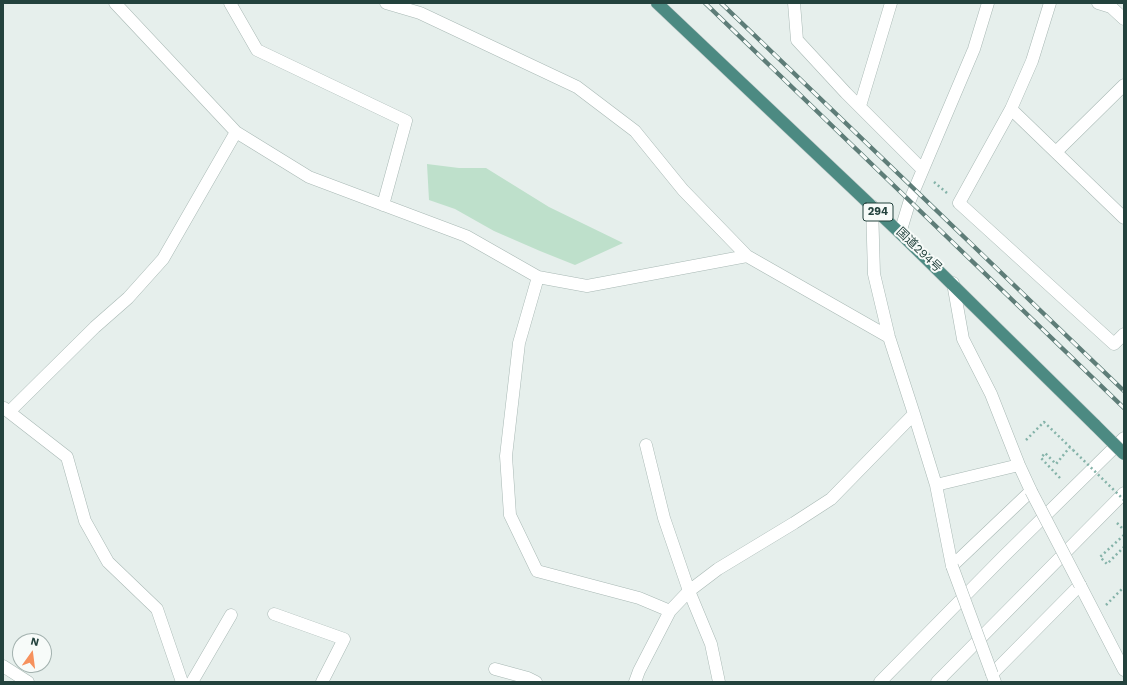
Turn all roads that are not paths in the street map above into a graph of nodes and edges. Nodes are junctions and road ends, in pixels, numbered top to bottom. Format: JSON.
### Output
{"nodes":[{"id":1,"x":115,"y":3,"type":"edge"},
{"id":2,"x":230,"y":3,"type":"edge"},
{"id":3,"x":386,"y":3,"type":"edge"},
{"id":4,"x":656,"y":3,"type":"edge"},
{"id":5,"x":794,"y":3,"type":"edge"},
{"id":6,"x":892,"y":3,"type":"edge"},
{"id":7,"x":988,"y":3,"type":"edge"},
{"id":8,"x":1050,"y":3,"type":"edge"},
{"id":9,"x":1098,"y":3,"type":"edge"},
{"id":10,"x":1124,"y":19,"type":"edge"},
{"id":11,"x":1124,"y":85,"type":"edge"},
{"id":12,"x":860,"y":106,"type":"junction"},
{"id":13,"x":1011,"y":109,"type":"junction"},
{"id":14,"x":236,"y":132,"type":"junction"},
{"id":15,"x":1056,"y":152,"type":"junction"},
{"id":16,"x":922,"y":170,"type":"junction"},
{"id":17,"x":383,"y":205,"type":"junction"},
{"id":18,"x":872,"y":206,"type":"junction"},
{"id":19,"x":1124,"y":218,"type":"edge"},
{"id":20,"x":900,"y":232,"type":"junction"},
{"id":21,"x":746,"y":256,"type":"junction"},
{"id":22,"x":538,"y":277,"type":"junction"},
{"id":23,"x":952,"y":283,"type":"junction"},
{"id":24,"x":1124,"y":334,"type":"edge"},
{"id":25,"x":888,"y":337,"type":"junction"},
{"id":26,"x":6,"y":410,"type":"edge"},
{"id":27,"x":914,"y":414,"type":"junction"},
{"id":28,"x":1124,"y":438,"type":"edge"},
{"id":29,"x":646,"y":444,"type":"dead end"},
{"id":30,"x":1124,"y":454,"type":"edge"},
{"id":31,"x":1019,"y":465,"type":"junction"},
{"id":32,"x":936,"y":485,"type":"junction"},
{"id":33,"x":1031,"y":491,"type":"junction"},
{"id":34,"x":1124,"y":493,"type":"edge"},
{"id":35,"x":952,"y":566,"type":"junction"},
{"id":36,"x":1080,"y":585,"type":"junction"},
{"id":37,"x":689,"y":591,"type":"junction"},
{"id":38,"x":670,"y":611,"type":"junction"},
{"id":39,"x":274,"y":614,"type":"dead end"},
{"id":40,"x":231,"y":615,"type":"dead end"},
{"id":41,"x":3,"y":666,"type":"edge"},
{"id":42,"x":495,"y":669,"type":"dead end"},
{"id":43,"x":1124,"y":670,"type":"edge"},
{"id":44,"x":994,"y":678,"type":"edge"},
{"id":45,"x":28,"y":682,"type":"edge"},
{"id":46,"x":182,"y":682,"type":"edge"},
{"id":47,"x":192,"y":682,"type":"edge"},
{"id":48,"x":322,"y":682,"type":"edge"},
{"id":49,"x":536,"y":682,"type":"edge"},
{"id":50,"x":635,"y":682,"type":"edge"},
{"id":51,"x":719,"y":682,"type":"edge"},
{"id":52,"x":880,"y":682,"type":"edge"},
{"id":53,"x":937,"y":682,"type":"edge"}],
"edges":[{"from":1,"to":14,"type":"street"},
{"from":2,"to":17,"type":"street"},
{"from":3,"to":21,"type":"street"},
{"from":4,"to":18,"type":"highway","name":"国道294号","number":"294"},
{"from":5,"to":12,"type":"street"},
{"from":6,"to":12,"type":"street"},
{"from":7,"to":16,"type":"street"},
{"from":8,"to":13,"type":"street"},
{"from":9,"to":10,"type":"street"},
{"from":11,"to":15,"type":"street"},
{"from":12,"to":16,"type":"street"},
{"from":13,"to":15,"type":"street"},
{"from":13,"to":24,"type":"street"},
{"from":14,"to":17,"type":"street"},
{"from":14,"to":26,"type":"street"},
{"from":15,"to":19,"type":"street"},
{"from":16,"to":20,"type":"street"},
{"from":17,"to":22,"type":"street"},
{"from":18,"to":20,"type":"highway","name":"国道294号","number":"294"},
{"from":18,"to":25,"type":"street"},
{"from":20,"to":23,"type":"highway","name":"国道294号","number":"294"},
{"from":21,"to":22,"type":"street"},
{"from":21,"to":25,"type":"street"},
{"from":22,"to":38,"type":"street"},
{"from":23,"to":30,"type":"highway","name":"国道294号","number":"294","bridge":true},
{"from":23,"to":31,"type":"street"},
{"from":25,"to":27,"type":"street"},
{"from":26,"to":46,"type":"street"},
{"from":27,"to":32,"type":"street"},
{"from":27,"to":37,"type":"street"},
{"from":28,"to":52,"type":"street"},
{"from":29,"to":37,"type":"street"},
{"from":31,"to":32,"type":"street"},
{"from":31,"to":33,"type":"street"},
{"from":32,"to":35,"type":"street"},
{"from":33,"to":35,"type":"street"},
{"from":33,"to":36,"type":"street","bridge":true},
{"from":34,"to":53,"type":"street"},
{"from":35,"to":44,"type":"street","bridge":true},
{"from":36,"to":43,"type":"street"},
{"from":36,"to":44,"type":"street"},
{"from":37,"to":38,"type":"street"},
{"from":37,"to":51,"type":"street"},
{"from":38,"to":50,"type":"street"},
{"from":39,"to":48,"type":"street"},
{"from":40,"to":47,"type":"street"},
{"from":41,"to":45,"type":"street"},
{"from":42,"to":49,"type":"street"}]}
